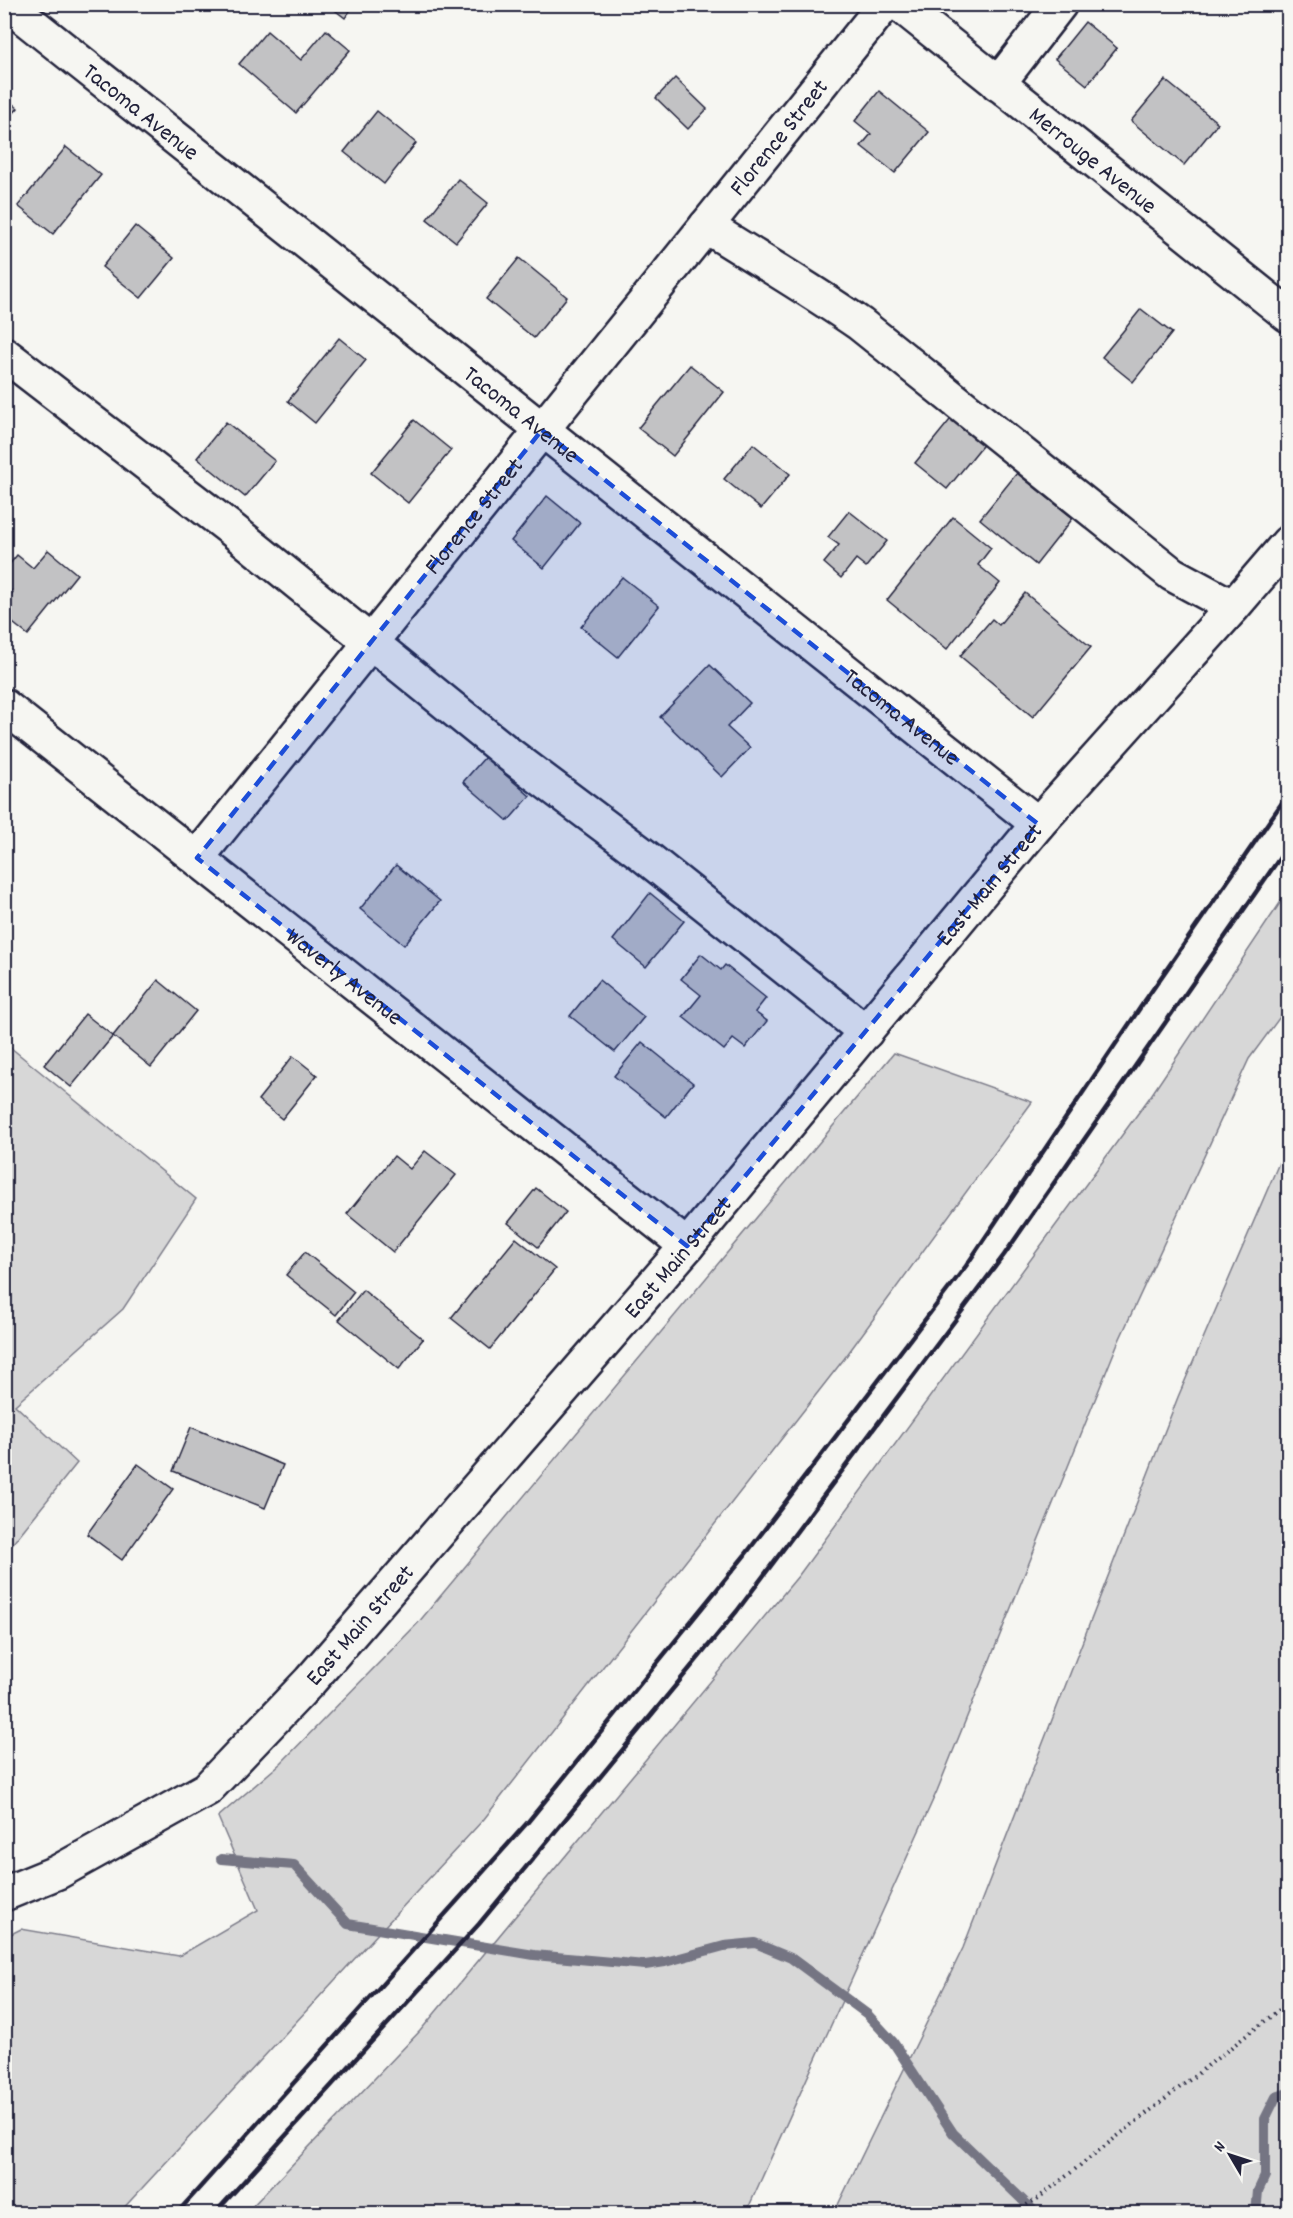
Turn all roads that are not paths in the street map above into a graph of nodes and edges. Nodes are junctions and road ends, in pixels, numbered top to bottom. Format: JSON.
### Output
{"nodes":[{"id":1,"x":7,"y":4,"type":"edge"},
{"id":2,"x":885,"y":4,"type":"edge"},
{"id":3,"x":899,"y":4,"type":"edge"},
{"id":4,"x":1060,"y":4,"type":"edge"},
{"id":5,"x":998,"y":84,"type":"junction"},
{"id":6,"x":706,"y":226,"type":"junction"},
{"id":7,"x":1288,"y":315,"type":"edge"},
{"id":8,"x":4,"y":354,"type":"edge"},
{"id":9,"x":542,"y":430,"type":"junction"},
{"id":10,"x":1288,"y":543,"type":"edge"},
{"id":11,"x":1233,"y":607,"type":"junction"},
{"id":12,"x":371,"y":641,"type":"junction"},
{"id":13,"x":4,"y":706,"type":"edge"},
{"id":14,"x":1038,"y":824,"type":"junction"},
{"id":15,"x":197,"y":858,"type":"junction"},
{"id":16,"x":866,"y":1032,"type":"junction"},
{"id":17,"x":687,"y":1246,"type":"junction"},
{"id":18,"x":4,"y":1894,"type":"edge"}],
"edges":[{"from":1,"to":9,"type":"street","name":"Tacoma Avenue"},
{"from":2,"to":6,"type":"street","name":"Florence Street"},
{"from":3,"to":5,"type":"street","name":"Merrouge Avenue"},
{"from":4,"to":5,"type":"street"},
{"from":5,"to":7,"type":"street","name":"Merrouge Avenue"},
{"from":6,"to":9,"type":"street","name":"Florence Street"},
{"from":6,"to":11,"type":"street"},
{"from":8,"to":12,"type":"street"},
{"from":9,"to":12,"type":"street","name":"Florence Street"},
{"from":9,"to":14,"type":"street","name":"Tacoma Avenue"},
{"from":10,"to":11,"type":"street","name":"East Main Street"},
{"from":11,"to":14,"type":"street","name":"East Main Street"},
{"from":12,"to":15,"type":"street","name":"Florence Street"},
{"from":12,"to":16,"type":"street"},
{"from":13,"to":15,"type":"street","name":"Waverly Avenue"},
{"from":14,"to":16,"type":"street","name":"East Main Street"},
{"from":15,"to":17,"type":"street","name":"Waverly Avenue"},
{"from":16,"to":17,"type":"street","name":"East Main Street"},
{"from":17,"to":18,"type":"street","name":"East Main Street"}]}
